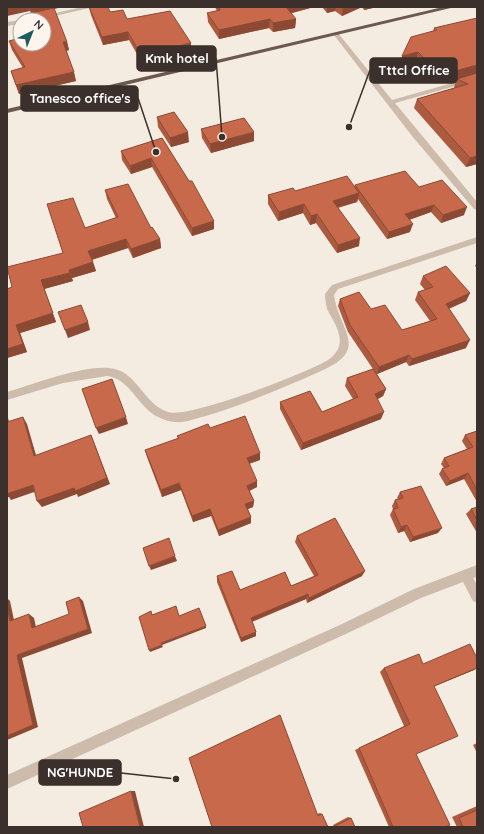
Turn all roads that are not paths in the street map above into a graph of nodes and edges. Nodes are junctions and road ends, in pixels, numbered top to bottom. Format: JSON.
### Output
{"nodes":[{"id":1,"x":91,"y":7,"type":"edge"},
{"id":2,"x":452,"y":7,"type":"edge"},
{"id":3,"x":52,"y":15,"type":"edge"},
{"id":4,"x":336,"y":34,"type":"junction"},
{"id":5,"x":477,"y":78,"type":"edge"},
{"id":6,"x":391,"y":102,"type":"junction"},
{"id":7,"x":7,"y":111,"type":"edge"},
{"id":8,"x":477,"y":207,"type":"edge"},
{"id":9,"x":477,"y":240,"type":"edge"},
{"id":10,"x":7,"y":396,"type":"edge"},
{"id":11,"x":471,"y":573,"type":"edge"},
{"id":12,"x":477,"y":597,"type":"edge"},
{"id":13,"x":7,"y":782,"type":"edge"}],
"edges":[{"from":1,"to":3,"type":"street"},
{"from":2,"to":4,"type":"highway"},
{"from":4,"to":6,"type":"street"},
{"from":4,"to":7,"type":"highway"},
{"from":5,"to":6,"type":"street"},
{"from":6,"to":8,"type":"street"},
{"from":9,"to":10,"type":"street"},
{"from":11,"to":12,"type":"street"},
{"from":11,"to":13,"type":"street"}]}
